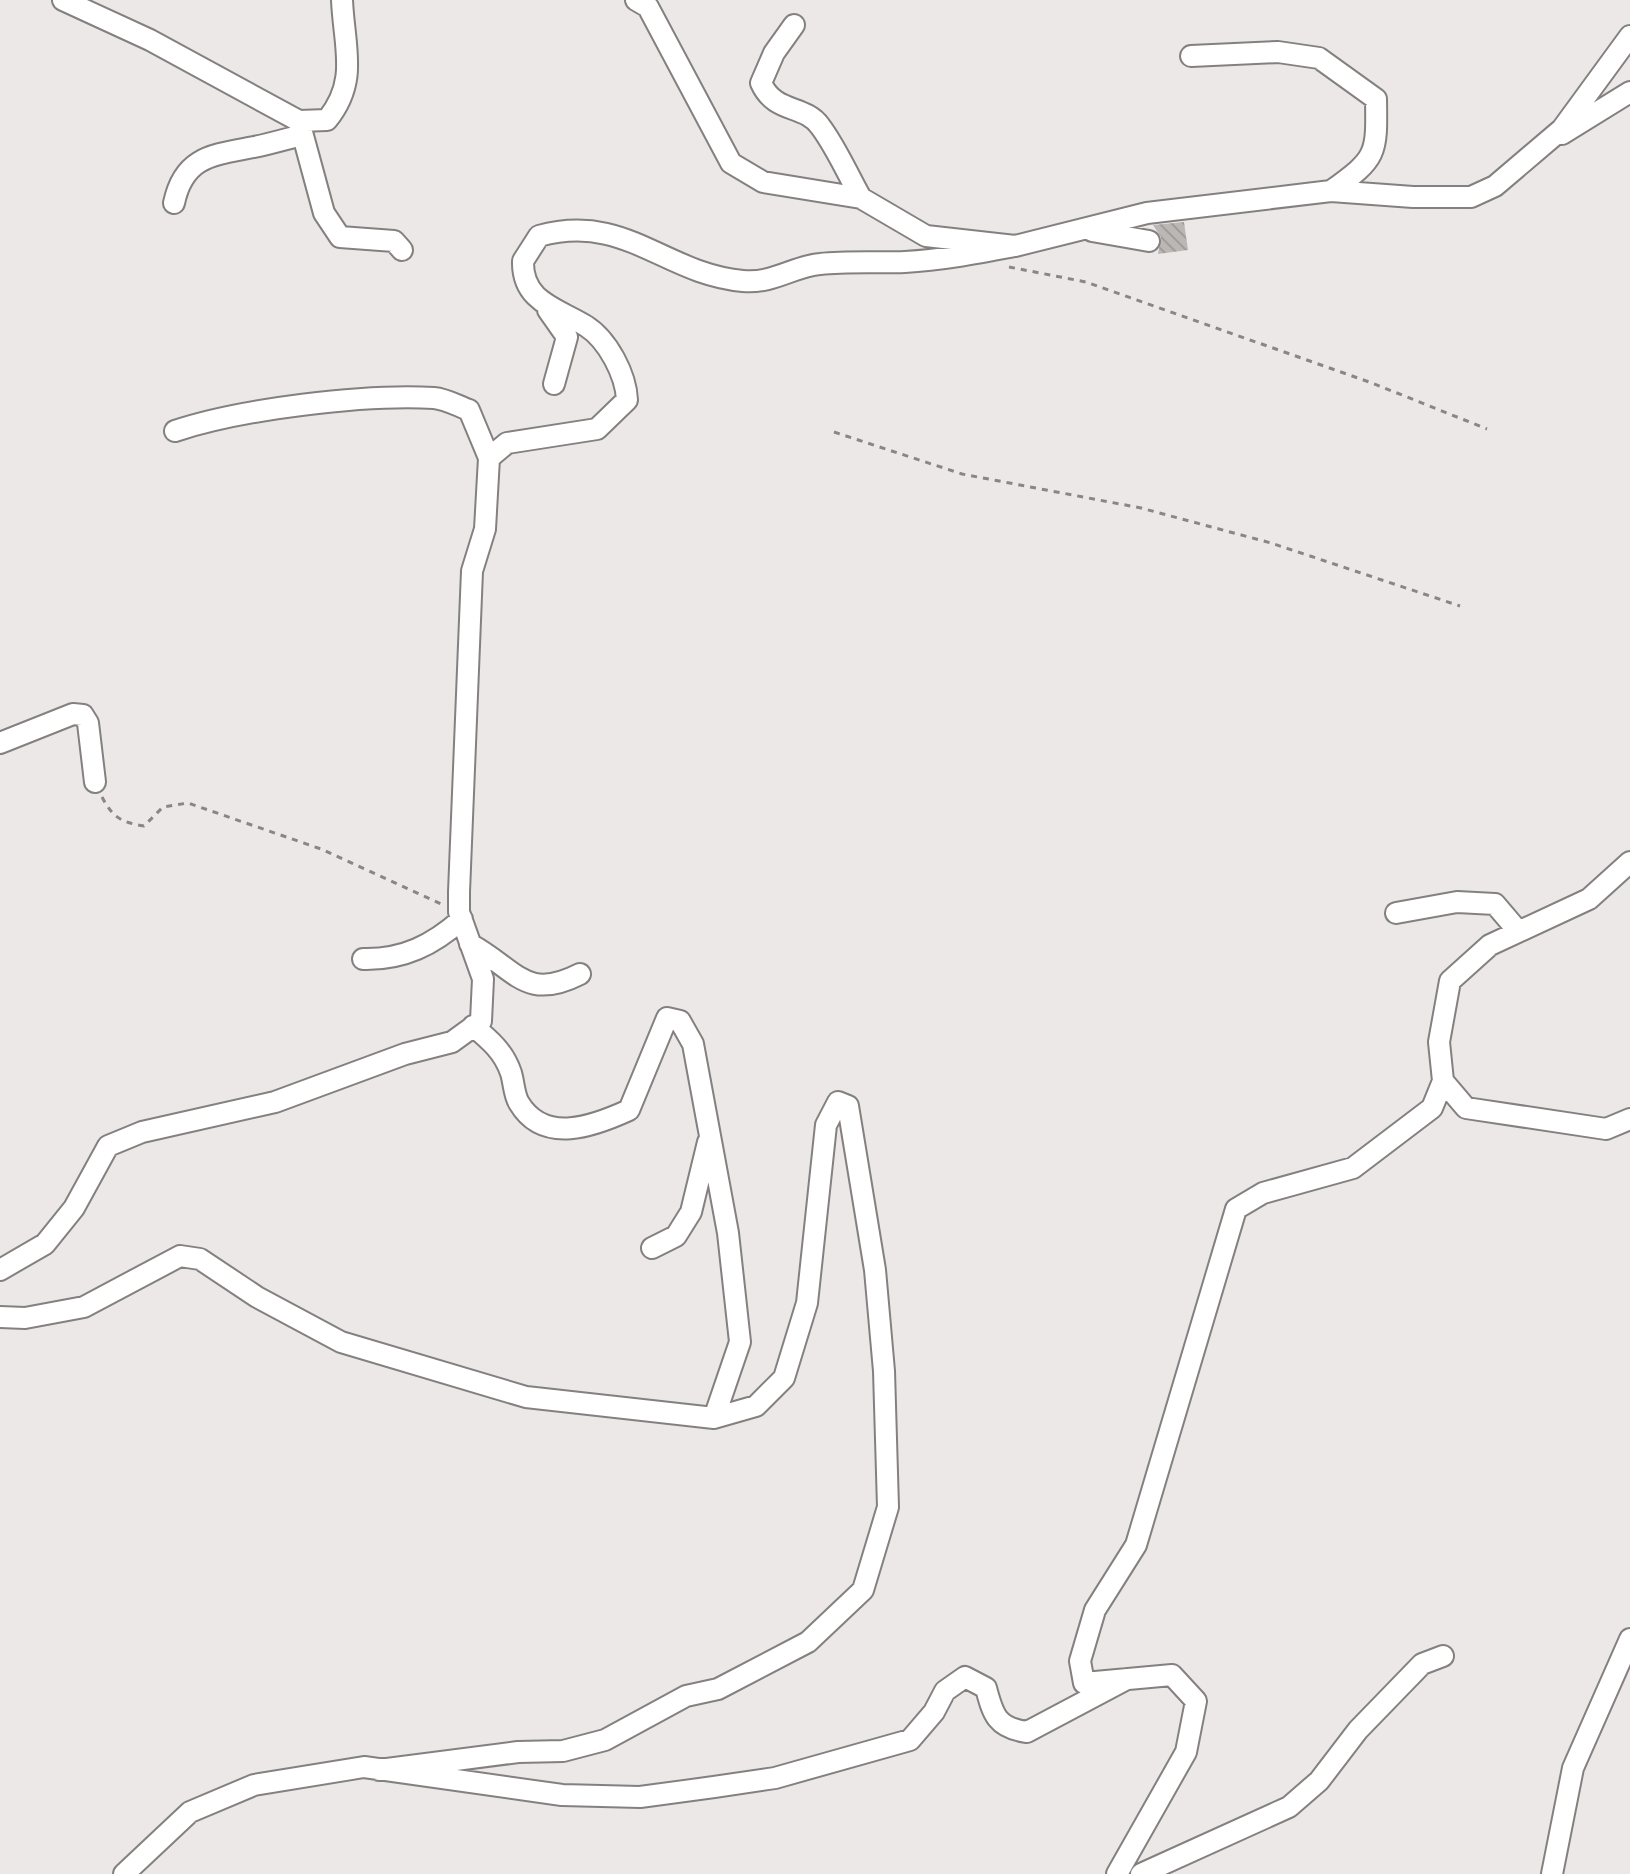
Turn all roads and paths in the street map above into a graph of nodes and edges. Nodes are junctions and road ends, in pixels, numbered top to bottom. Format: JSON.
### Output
{"nodes":[{"id":1,"x":63,"y":0,"type":"edge"},
{"id":2,"x":342,"y":0,"type":"edge"},
{"id":3,"x":636,"y":0,"type":"edge"},
{"id":4,"x":794,"y":25,"type":"dead end"},
{"id":5,"x":1630,"y":36,"type":"edge"},
{"id":6,"x":1191,"y":56,"type":"dead end"},
{"id":7,"x":1630,"y":92,"type":"edge"},
{"id":8,"x":301,"y":128,"type":"junction"},
{"id":9,"x":1543,"y":145,"type":"junction"},
{"id":10,"x":1331,"y":191,"type":"junction"},
{"id":11,"x":861,"y":198,"type":"junction"},
{"id":12,"x":174,"y":203,"type":"dead end"},
{"id":13,"x":1080,"y":230,"type":"junction"},
{"id":14,"x":1149,"y":241,"type":"dead end"},
{"id":15,"x":1015,"y":246,"type":"junction"},
{"id":16,"x":402,"y":250,"type":"dead end"},
{"id":17,"x":1009,"y":267,"type":"dead end"},
{"id":18,"x":543,"y":304,"type":"junction"},
{"id":19,"x":554,"y":384,"type":"dead end"},
{"id":20,"x":1487,"y":429,"type":"dead end"},
{"id":21,"x":175,"y":431,"type":"dead end"},
{"id":22,"x":834,"y":432,"type":"dead end"},
{"id":23,"x":489,"y":458,"type":"junction"},
{"id":24,"x":1460,"y":606,"type":"dead end"},
{"id":25,"x":0,"y":743,"type":"edge"},
{"id":26,"x":95,"y":782,"type":"joint"},
{"id":27,"x":1630,"y":862,"type":"edge"},
{"id":28,"x":1396,"y":913,"type":"dead end"},
{"id":29,"x":461,"y":916,"type":"junction"},
{"id":30,"x":1518,"y":931,"type":"junction"},
{"id":31,"x":470,"y":944,"type":"junction"},
{"id":32,"x":363,"y":959,"type":"dead end"},
{"id":33,"x":580,"y":974,"type":"dead end"},
{"id":34,"x":473,"y":1026,"type":"junction"},
{"id":35,"x":1443,"y":1081,"type":"junction"},
{"id":36,"x":1630,"y":1119,"type":"edge"},
{"id":37,"x":710,"y":1134,"type":"junction"},
{"id":38,"x":652,"y":1248,"type":"dead end"},
{"id":39,"x":0,"y":1270,"type":"edge"},
{"id":40,"x":0,"y":1317,"type":"edge"},
{"id":41,"x":714,"y":1418,"type":"junction"},
{"id":42,"x":1630,"y":1639,"type":"edge"},
{"id":43,"x":1443,"y":1656,"type":"dead end"},
{"id":44,"x":1127,"y":1679,"type":"junction"},
{"id":45,"x":379,"y":1770,"type":"junction"},
{"id":46,"x":124,"y":1874,"type":"edge"},
{"id":47,"x":1117,"y":1874,"type":"edge"},
{"id":48,"x":1141,"y":1874,"type":"edge"},
{"id":49,"x":1552,"y":1874,"type":"edge"}],
"edges":[{"from":1,"to":8,"type":"street"},
{"from":2,"to":8,"type":"street"},
{"from":3,"to":11,"type":"street"},
{"from":4,"to":11,"type":"street"},
{"from":5,"to":9,"type":"street"},
{"from":6,"to":10,"type":"street"},
{"from":7,"to":9,"type":"street"},
{"from":8,"to":12,"type":"street"},
{"from":8,"to":16,"type":"street"},
{"from":9,"to":10,"type":"street"},
{"from":10,"to":13,"type":"street"},
{"from":11,"to":15,"type":"street"},
{"from":13,"to":14,"type":"street"},
{"from":13,"to":15,"type":"street"},
{"from":15,"to":18,"type":"street"},
{"from":17,"to":20,"type":"path"},
{"from":18,"to":19,"type":"street"},
{"from":18,"to":23,"type":"street"},
{"from":21,"to":23,"type":"street"},
{"from":22,"to":24,"type":"path"},
{"from":23,"to":29,"type":"street"},
{"from":25,"to":26,"type":"street"},
{"from":26,"to":29,"type":"path"},
{"from":27,"to":30,"type":"street"},
{"from":28,"to":30,"type":"street"},
{"from":29,"to":31,"type":"street"},
{"from":29,"to":32,"type":"street"},
{"from":30,"to":35,"type":"street"},
{"from":31,"to":33,"type":"street"},
{"from":31,"to":34,"type":"street"},
{"from":34,"to":37,"type":"street"},
{"from":34,"to":39,"type":"street"},
{"from":35,"to":36,"type":"street"},
{"from":35,"to":44,"type":"street"},
{"from":37,"to":38,"type":"street"},
{"from":37,"to":41,"type":"street"},
{"from":40,"to":41,"type":"street"},
{"from":41,"to":45,"type":"street"},
{"from":42,"to":49,"type":"street"},
{"from":43,"to":48,"type":"street"},
{"from":44,"to":45,"type":"street"},
{"from":44,"to":47,"type":"street"},
{"from":45,"to":46,"type":"street"}]}
